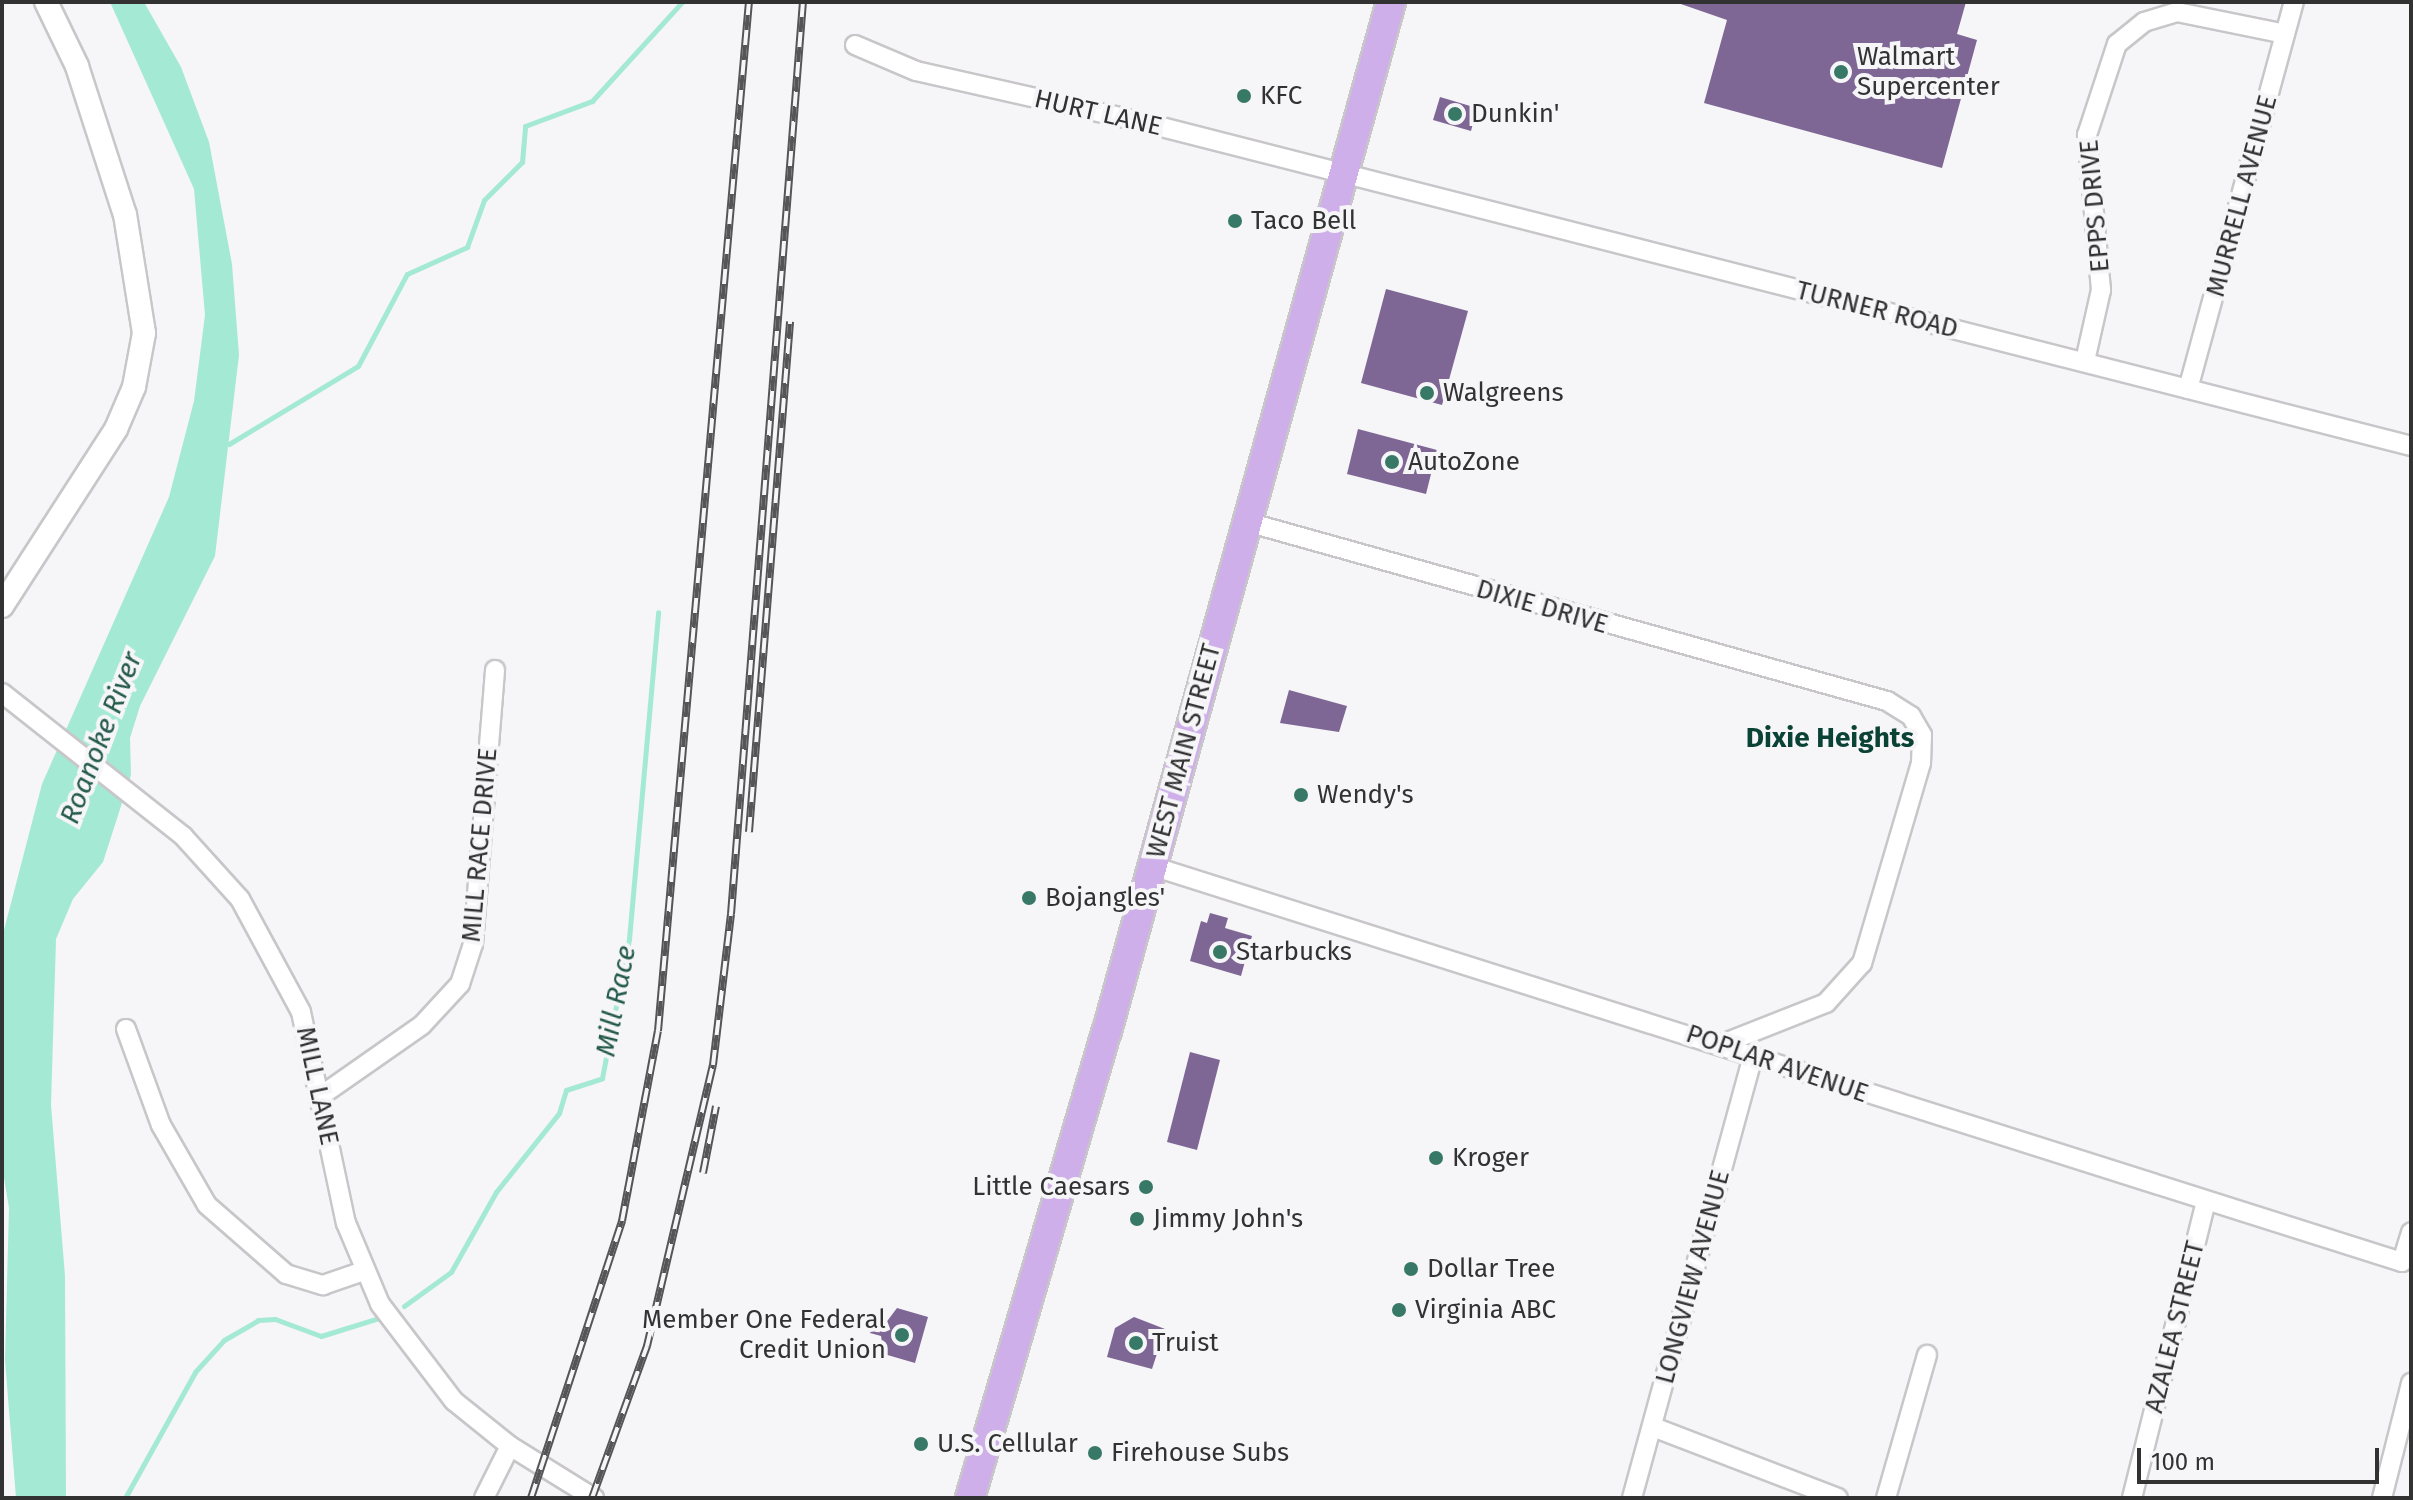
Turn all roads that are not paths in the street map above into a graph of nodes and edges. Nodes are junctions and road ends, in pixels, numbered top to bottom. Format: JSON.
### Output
{"nodes":[{"id":1,"x":46,"y":2,"type":"edge"},
{"id":2,"x":1391,"y":2,"type":"edge"},
{"id":3,"x":2294,"y":2,"type":"edge"},
{"id":4,"x":2285,"y":34,"type":"junction"},
{"id":5,"x":855,"y":45,"type":"dead end"},
{"id":6,"x":1343,"y":175,"type":"junction"},
{"id":7,"x":2085,"y":361,"type":"junction"},
{"id":8,"x":2188,"y":389,"type":"junction"},
{"id":9,"x":2411,"y":446,"type":"edge"},
{"id":10,"x":1247,"y":522,"type":"junction"},
{"id":11,"x":2,"y":606,"type":"edge"},
{"id":12,"x":495,"y":670,"type":"dead end"},
{"id":13,"x":2,"y":693,"type":"edge"},
{"id":14,"x":1152,"y":866,"type":"junction"},
{"id":15,"x":126,"y":1029,"type":"dead end"},
{"id":16,"x":1720,"y":1045,"type":"junction"},
{"id":17,"x":1753,"y":1057,"type":"junction"},
{"id":18,"x":322,"y":1095,"type":"junction"},
{"id":19,"x":2206,"y":1202,"type":"junction"},
{"id":20,"x":2411,"y":1232,"type":"edge"},
{"id":21,"x":364,"y":1271,"type":"junction"},
{"id":22,"x":1927,"y":1355,"type":"dead end"},
{"id":23,"x":2411,"y":1383,"type":"edge"},
{"id":24,"x":1653,"y":1427,"type":"junction"},
{"id":25,"x":510,"y":1446,"type":"junction"},
{"id":26,"x":484,"y":1498,"type":"edge"},
{"id":27,"x":594,"y":1498,"type":"edge"},
{"id":28,"x":970,"y":1498,"type":"edge"},
{"id":29,"x":1632,"y":1498,"type":"edge"},
{"id":30,"x":1838,"y":1498,"type":"edge"},
{"id":31,"x":1886,"y":1498,"type":"edge"},
{"id":32,"x":2132,"y":1498,"type":"edge"},
{"id":33,"x":2382,"y":1498,"type":"edge"}],
"edges":[{"from":1,"to":11,"type":"street"},
{"from":2,"to":6,"type":"main road","name":"WEST MAIN STREET"},
{"from":3,"to":4,"type":"street","name":"MURRELL AVENUE"},
{"from":4,"to":7,"type":"street","name":"EPPS DRIVE"},
{"from":4,"to":8,"type":"street","name":"MURRELL AVENUE"},
{"from":5,"to":6,"type":"street","name":"HURT LANE"},
{"from":6,"to":7,"type":"street","name":"TURNER ROAD"},
{"from":6,"to":10,"type":"main road","name":"WEST MAIN STREET"},
{"from":7,"to":8,"type":"street","name":"TURNER ROAD"},
{"from":8,"to":9,"type":"street","name":"TURNER ROAD"},
{"from":10,"to":14,"type":"main road","name":"WEST MAIN STREET"},
{"from":10,"to":16,"type":"street","name":"DIXIE DRIVE"},
{"from":12,"to":18,"type":"street","name":"MILL RACE DRIVE"},
{"from":13,"to":18,"type":"street","name":"MILL LANE"},
{"from":14,"to":16,"type":"street","name":"POPLAR AVENUE"},
{"from":14,"to":28,"type":"main road","name":"WEST MAIN STREET"},
{"from":15,"to":21,"type":"street"},
{"from":16,"to":17,"type":"street","name":"POPLAR AVENUE"},
{"from":17,"to":19,"type":"street","name":"POPLAR AVENUE"},
{"from":17,"to":24,"type":"street","name":"LONGVIEW AVENUE"},
{"from":18,"to":21,"type":"street","name":"MILL LANE"},
{"from":19,"to":20,"type":"street","name":"POPLAR AVENUE"},
{"from":19,"to":32,"type":"street","name":"AZALEA STREET"},
{"from":21,"to":25,"type":"street","name":"MILL LANE"},
{"from":22,"to":31,"type":"street"},
{"from":23,"to":33,"type":"street"},
{"from":24,"to":29,"type":"street","name":"LONGVIEW AVENUE"},
{"from":24,"to":30,"type":"street"},
{"from":25,"to":26,"type":"street"},
{"from":25,"to":27,"type":"street","name":"MILL LANE"}]}
